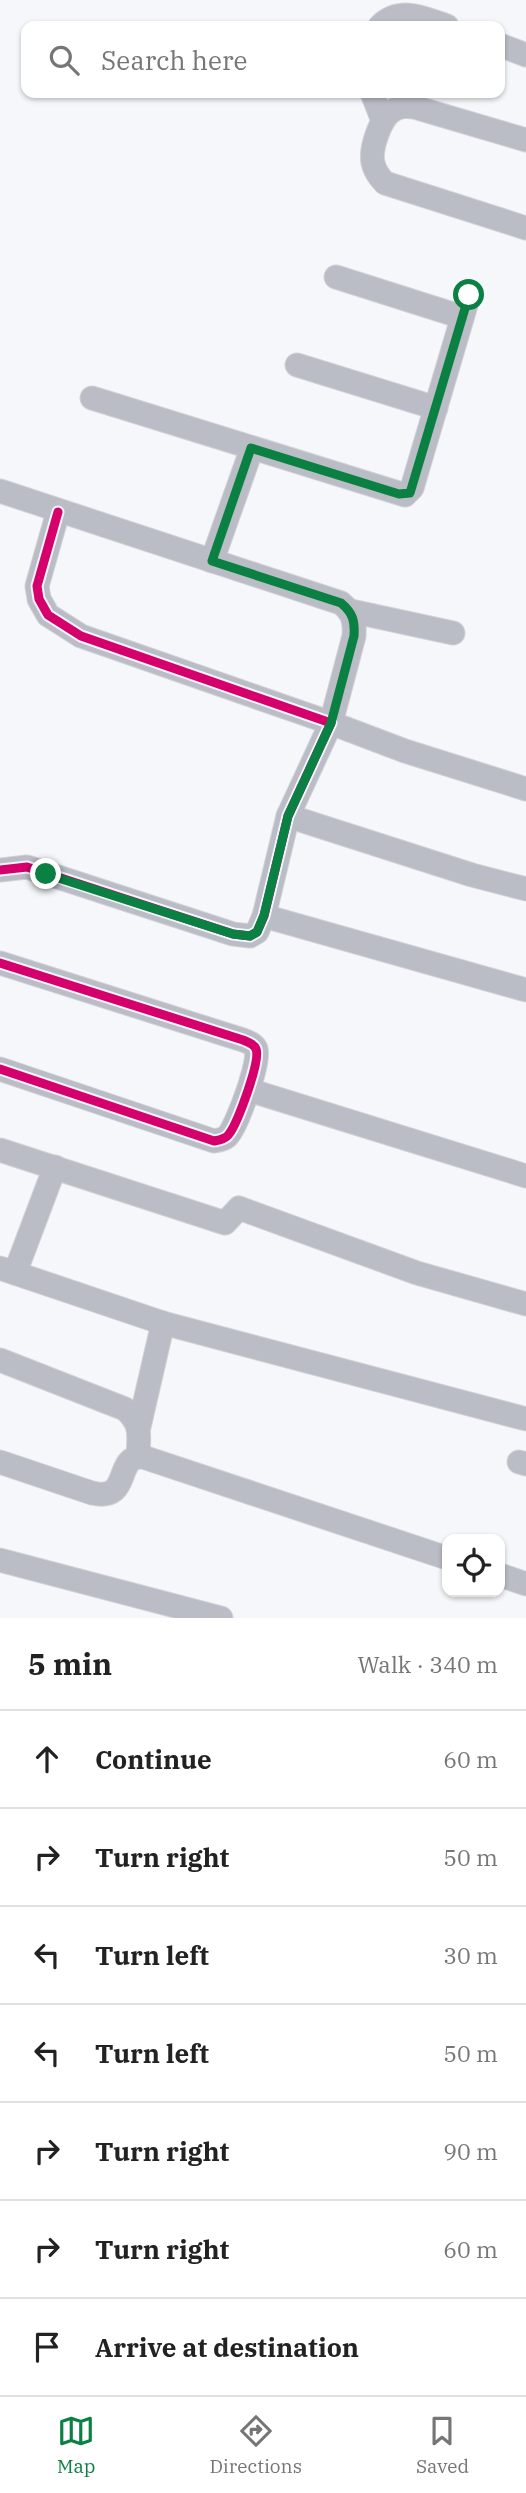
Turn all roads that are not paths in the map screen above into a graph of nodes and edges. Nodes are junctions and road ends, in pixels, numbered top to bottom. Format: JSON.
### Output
{"nodes":[{"id":1,"x":385,"y":21,"type":"edge"},
{"id":2,"x":430,"y":21,"type":"edge"},
{"id":3,"x":505,"y":47,"type":"edge"},
{"id":4,"x":526,"y":55,"type":"edge"},
{"id":5,"x":374,"y":98,"type":"edge"},
{"id":6,"x":383,"y":121,"type":"junction"},
{"id":7,"x":526,"y":140,"type":"edge"},
{"id":8,"x":524,"y":223,"type":"edge"},
{"id":9,"x":336,"y":277,"type":"dead end"},
{"id":10,"x":296,"y":365,"type":"dead end"},
{"id":11,"x":92,"y":398,"type":"dead end"},
{"id":12,"x":436,"y":408,"type":"junction"},
{"id":13,"x":251,"y":448,"type":"junction"},
{"id":14,"x":0,"y":491,"type":"edge"},
{"id":15,"x":58,"y":512,"type":"junction"},
{"id":16,"x":212,"y":561,"type":"junction"},
{"id":17,"x":351,"y":611,"type":"junction"},
{"id":18,"x":453,"y":633,"type":"dead end"},
{"id":19,"x":331,"y":723,"type":"junction"},
{"id":20,"x":526,"y":789,"type":"edge"},
{"id":21,"x":288,"y":816,"type":"junction"},
{"id":22,"x":0,"y":870,"type":"edge"},
{"id":23,"x":526,"y":889,"type":"edge"},
{"id":24,"x":264,"y":915,"type":"junction"},
{"id":25,"x":0,"y":962,"type":"edge"},
{"id":26,"x":526,"y":990,"type":"edge"},
{"id":27,"x":0,"y":1069,"type":"edge"},
{"id":28,"x":249,"y":1090,"type":"junction"},
{"id":29,"x":0,"y":1150,"type":"edge"},
{"id":30,"x":55,"y":1167,"type":"junction"},
{"id":31,"x":526,"y":1177,"type":"edge"},
{"id":32,"x":8,"y":1270,"type":"edge"},
{"id":33,"x":526,"y":1304,"type":"edge"},
{"id":34,"x":163,"y":1323,"type":"junction"},
{"id":35,"x":0,"y":1360,"type":"edge"},
{"id":36,"x":526,"y":1419,"type":"edge"},
{"id":37,"x":139,"y":1427,"type":"junction"},
{"id":38,"x":138,"y":1456,"type":"junction"},
{"id":39,"x":0,"y":1462,"type":"edge"},
{"id":40,"x":442,"y":1556,"type":"edge"},
{"id":41,"x":0,"y":1560,"type":"edge"},
{"id":42,"x":505,"y":1577,"type":"edge"},
{"id":43,"x":526,"y":1584,"type":"edge"},
{"id":44,"x":135,"y":1607,"type":"edge"},
{"id":45,"x":221,"y":1618,"type":"edge"}],
"edges":[{"from":1,"to":2,"type":"street"},
{"from":3,"to":4,"type":"street"},
{"from":5,"to":6,"type":"street"},
{"from":6,"to":7,"type":"street"},
{"from":6,"to":8,"type":"street"},
{"from":9,"to":12,"type":"street"},
{"from":10,"to":12,"type":"street"},
{"from":11,"to":13,"type":"street"},
{"from":12,"to":13,"type":"street"},
{"from":13,"to":16,"type":"street"},
{"from":14,"to":15,"type":"street"},
{"from":15,"to":16,"type":"street"},
{"from":15,"to":19,"type":"street"},
{"from":16,"to":17,"type":"street"},
{"from":17,"to":18,"type":"street"},
{"from":17,"to":19,"type":"street"},
{"from":19,"to":20,"type":"street"},
{"from":19,"to":21,"type":"street"},
{"from":21,"to":23,"type":"street"},
{"from":21,"to":24,"type":"street"},
{"from":22,"to":24,"type":"street"},
{"from":24,"to":26,"type":"street"},
{"from":25,"to":28,"type":"street"},
{"from":27,"to":28,"type":"street"},
{"from":28,"to":31,"type":"street"},
{"from":29,"to":30,"type":"street"},
{"from":30,"to":32,"type":"street"},
{"from":30,"to":33,"type":"street"},
{"from":32,"to":34,"type":"street"},
{"from":34,"to":36,"type":"street"},
{"from":34,"to":37,"type":"street"},
{"from":35,"to":37,"type":"street"},
{"from":37,"to":38,"type":"street"},
{"from":38,"to":39,"type":"street"},
{"from":38,"to":40,"type":"street"},
{"from":41,"to":44,"type":"street"},
{"from":42,"to":43,"type":"street"},
{"from":44,"to":45,"type":"street"}]}
